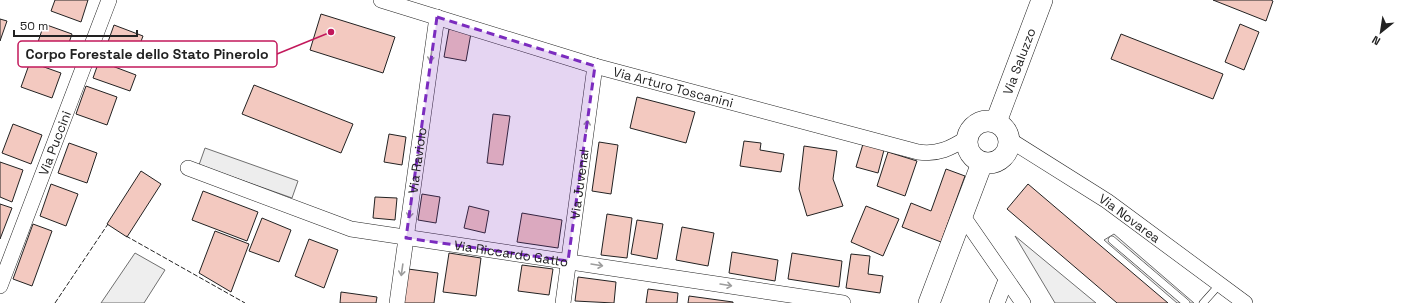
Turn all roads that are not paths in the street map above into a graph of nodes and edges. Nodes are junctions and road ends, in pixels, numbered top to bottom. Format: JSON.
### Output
{"nodes":[{"id":1,"x":109,"y":0,"type":"edge"},
{"id":2,"x":381,"y":0,"type":"edge"},
{"id":3,"x":1042,"y":0,"type":"edge"},
{"id":4,"x":437,"y":17,"type":"junction"},
{"id":5,"x":595,"y":66,"type":"junction"},
{"id":6,"x":996,"y":122,"type":"junction"},
{"id":7,"x":967,"y":138,"type":"junction"},
{"id":8,"x":1010,"y":140,"type":"junction"},
{"id":9,"x":982,"y":163,"type":"junction"},
{"id":10,"x":188,"y":168,"type":"dead end"},
{"id":11,"x":962,"y":215,"type":"junction"},
{"id":12,"x":406,"y":238,"type":"junction"},
{"id":13,"x":1112,"y":240,"type":"dead end"},
{"id":14,"x":6,"y":253,"type":"edge"},
{"id":15,"x":568,"y":261,"type":"junction"},
{"id":16,"x":1006,"y":280,"type":"junction"},
{"id":17,"x":1220,"y":284,"type":"junction"},
{"id":18,"x":0,"y":286,"type":"edge"},
{"id":19,"x":397,"y":303,"type":"edge"},
{"id":20,"x":563,"y":303,"type":"edge"},
{"id":21,"x":843,"y":303,"type":"edge"},
{"id":22,"x":929,"y":303,"type":"edge"},
{"id":23,"x":998,"y":303,"type":"edge"},
{"id":24,"x":1023,"y":303,"type":"edge"},
{"id":25,"x":1186,"y":303,"type":"edge"},
{"id":26,"x":1203,"y":303,"type":"edge"},
{"id":27,"x":1245,"y":303,"type":"edge"}],
"edges":[{"from":1,"to":14,"type":"street","name":"Via Puccini"},
{"from":2,"to":4,"type":"street","name":"Via Arturo Toscanini"},
{"from":3,"to":6,"type":"main road","name":"Via Saluzzo"},
{"from":4,"to":5,"type":"street","name":"Via Arturo Toscanini"},
{"from":4,"to":12,"type":"street","name":"Via Raviolo","one_way":true},
{"from":5,"to":7,"type":"street","name":"Via Arturo Toscanini"},
{"from":15,"to":5,"type":"street","name":"Via Juvenal","one_way":true},
{"from":6,"to":7,"type":"main road"},
{"from":6,"to":8,"type":"main road"},
{"from":7,"to":9,"type":"main road"},
{"from":8,"to":9,"type":"main road"},
{"from":8,"to":17,"type":"street","name":"Via Novarea"},
{"from":9,"to":11,"type":"main road"},
{"from":10,"to":12,"type":"street","name":"Via Riccardo Gatto"},
{"from":11,"to":16,"type":"street"},
{"from":11,"to":22,"type":"main road"},
{"from":12,"to":15,"type":"street","name":"Via Riccardo Gatto"},
{"from":12,"to":19,"type":"street","name":"Via Raviolo","one_way":true},
{"from":13,"to":25,"type":"lane"},
{"from":14,"to":18,"type":"street","name":"Via Puccini"},
{"from":15,"to":20,"type":"street","name":"Via Juvenal"},
{"from":15,"to":21,"type":"street","name":"Via Riccardo Gatto","one_way":true},
{"from":16,"to":23,"type":"street"},
{"from":16,"to":24,"type":"street"},
{"from":17,"to":26,"type":"lane"},
{"from":17,"to":27,"type":"street","name":"Via Novarea"}]}
